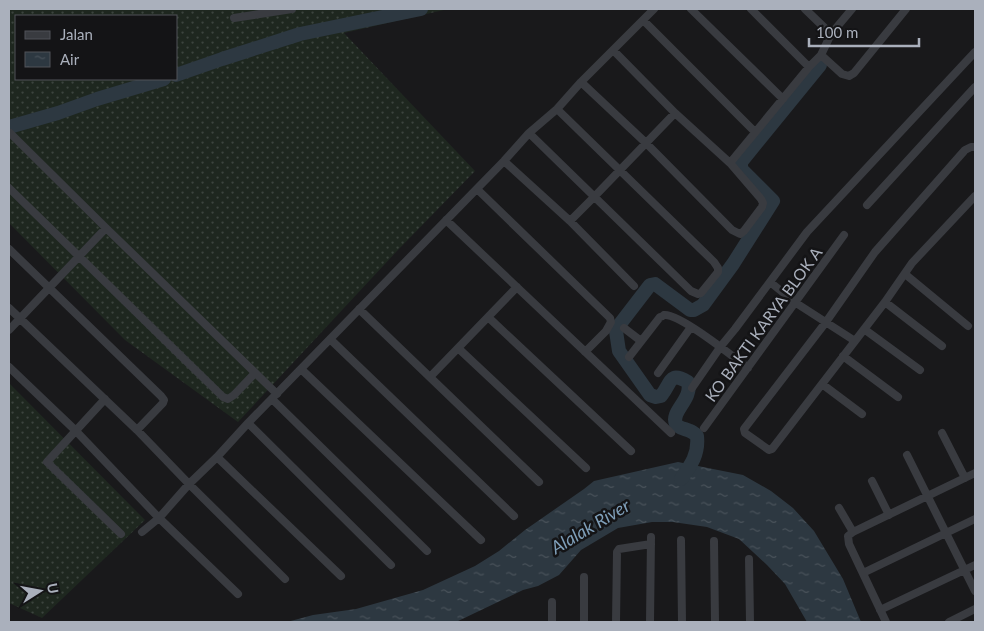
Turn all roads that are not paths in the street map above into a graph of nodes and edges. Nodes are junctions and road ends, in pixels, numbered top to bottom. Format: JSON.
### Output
{"nodes":[{"id":1,"x":292,"y":9,"type":"edge"},
{"id":2,"x":654,"y":9,"type":"edge"},
{"id":3,"x":691,"y":9,"type":"edge"},
{"id":4,"x":751,"y":9,"type":"edge"},
{"id":5,"x":805,"y":9,"type":"edge"},
{"id":6,"x":852,"y":9,"type":"edge"},
{"id":7,"x":906,"y":9,"type":"edge"},
{"id":8,"x":234,"y":18,"type":"dead end"},
{"id":9,"x":642,"y":20,"type":"junction"},
{"id":10,"x":832,"y":34,"type":"junction"},
{"id":11,"x":613,"y":50,"type":"junction"},
{"id":12,"x":975,"y":52,"type":"edge"},
{"id":13,"x":821,"y":55,"type":"junction"},
{"id":14,"x":809,"y":67,"type":"junction"},
{"id":15,"x":581,"y":82,"type":"junction"},
{"id":16,"x":975,"y":87,"type":"edge"},
{"id":17,"x":783,"y":99,"type":"junction"},
{"id":18,"x":557,"y":109,"type":"junction"},
{"id":19,"x":675,"y":113,"type":"junction"},
{"id":20,"x":755,"y":132,"type":"junction"},
{"id":21,"x":10,"y":133,"type":"dead end"},
{"id":22,"x":529,"y":133,"type":"junction"},
{"id":23,"x":646,"y":142,"type":"junction"},
{"id":24,"x":975,"y":147,"type":"edge"},
{"id":25,"x":504,"y":161,"type":"junction"},
{"id":26,"x":730,"y":163,"type":"junction"},
{"id":27,"x":620,"y":170,"type":"junction"},
{"id":28,"x":9,"y":188,"type":"edge"},
{"id":29,"x":477,"y":189,"type":"junction"},
{"id":30,"x":975,"y":196,"type":"edge"},
{"id":31,"x":594,"y":197,"type":"junction"},
{"id":32,"x":867,"y":205,"type":"dead end"},
{"id":33,"x":446,"y":220,"type":"junction"},
{"id":34,"x":570,"y":221,"type":"junction"},
{"id":35,"x":106,"y":228,"type":"junction"},
{"id":36,"x":844,"y":235,"type":"dead end"},
{"id":37,"x":9,"y":249,"type":"edge"},
{"id":38,"x":78,"y":257,"type":"junction"},
{"id":39,"x":905,"y":274,"type":"junction"},
{"id":40,"x":770,"y":282,"type":"junction"},
{"id":41,"x":634,"y":286,"type":"dead end"},
{"id":42,"x":517,"y":287,"type":"junction"},
{"id":43,"x":49,"y":288,"type":"junction"},
{"id":44,"x":885,"y":302,"type":"junction"},
{"id":45,"x":796,"y":303,"type":"junction"},
{"id":46,"x":9,"y":308,"type":"edge"},
{"id":47,"x":359,"y":309,"type":"junction"},
{"id":48,"x":488,"y":317,"type":"junction"},
{"id":49,"x":20,"y":319,"type":"junction"},
{"id":50,"x":826,"y":322,"type":"junction"},
{"id":51,"x":968,"y":326,"type":"dead end"},
{"id":52,"x":691,"y":327,"type":"junction"},
{"id":53,"x":624,"y":328,"type":"dead end"},
{"id":54,"x":864,"y":329,"type":"junction"},
{"id":55,"x":9,"y":330,"type":"edge"},
{"id":56,"x":330,"y":339,"type":"junction"},
{"id":57,"x":641,"y":341,"type":"junction"},
{"id":58,"x":855,"y":341,"type":"junction"},
{"id":59,"x":721,"y":346,"type":"junction"},
{"id":60,"x":942,"y":346,"type":"dead end"},
{"id":61,"x":458,"y":348,"type":"junction"},
{"id":62,"x":585,"y":352,"type":"junction"},
{"id":63,"x":843,"y":356,"type":"junction"},
{"id":64,"x":629,"y":357,"type":"dead end"},
{"id":65,"x":9,"y":367,"type":"edge"},
{"id":66,"x":748,"y":368,"type":"junction"},
{"id":67,"x":301,"y":369,"type":"junction"},
{"id":68,"x":920,"y":370,"type":"dead end"},
{"id":69,"x":255,"y":373,"type":"junction"},
{"id":70,"x":658,"y":373,"type":"dead end"},
{"id":71,"x":430,"y":377,"type":"junction"},
{"id":72,"x":822,"y":384,"type":"junction"},
{"id":73,"x":692,"y":388,"type":"dead end"},
{"id":74,"x":274,"y":397,"type":"junction"},
{"id":75,"x":898,"y":397,"type":"dead end"},
{"id":76,"x":105,"y":399,"type":"junction"},
{"id":77,"x":862,"y":414,"type":"dead end"},
{"id":78,"x":248,"y":423,"type":"junction"},
{"id":79,"x":704,"y":428,"type":"dead end"},
{"id":80,"x":75,"y":430,"type":"junction"},
{"id":81,"x":138,"y":430,"type":"junction"},
{"id":82,"x":671,"y":433,"type":"dead end"},
{"id":83,"x":942,"y":433,"type":"dead end"},
{"id":84,"x":631,"y":452,"type":"dead end"},
{"id":85,"x":907,"y":455,"type":"dead end"},
{"id":86,"x":217,"y":457,"type":"junction"},
{"id":87,"x":586,"y":468,"type":"dead end"},
{"id":88,"x":975,"y":473,"type":"edge"},
{"id":89,"x":965,"y":478,"type":"junction"},
{"id":90,"x":872,"y":481,"type":"dead end"},
{"id":91,"x":539,"y":482,"type":"dead end"},
{"id":92,"x":189,"y":484,"type":"junction"},
{"id":93,"x":928,"y":496,"type":"junction"},
{"id":94,"x":839,"y":508,"type":"dead end"},
{"id":95,"x":889,"y":515,"type":"junction"},
{"id":96,"x":514,"y":516,"type":"dead end"},
{"id":97,"x":159,"y":518,"type":"junction"},
{"id":98,"x":975,"y":519,"type":"edge"},
{"id":99,"x":142,"y":532,"type":"dead end"},
{"id":100,"x":853,"y":532,"type":"junction"},
{"id":101,"x":947,"y":533,"type":"junction"},
{"id":102,"x":121,"y":534,"type":"dead end"},
{"id":103,"x":481,"y":540,"type":"dead end"},
{"id":104,"x":681,"y":540,"type":"dead end"},
{"id":105,"x":714,"y":541,"type":"dead end"},
{"id":106,"x":427,"y":552,"type":"dead end"},
{"id":107,"x":749,"y":559,"type":"dead end"},
{"id":108,"x":391,"y":565,"type":"dead end"},
{"id":109,"x":975,"y":565,"type":"edge"},
{"id":110,"x":965,"y":570,"type":"junction"},
{"id":111,"x":863,"y":573,"type":"junction"},
{"id":112,"x":341,"y":576,"type":"dead end"},
{"id":113,"x":584,"y":577,"type":"dead end"},
{"id":114,"x":285,"y":578,"type":"dead end"},
{"id":115,"x":975,"y":591,"type":"edge"},
{"id":116,"x":238,"y":594,"type":"dead end"},
{"id":117,"x":552,"y":602,"type":"dead end"},
{"id":118,"x":975,"y":609,"type":"edge"},
{"id":119,"x":880,"y":610,"type":"junction"},
{"id":120,"x":552,"y":622,"type":"edge"},
{"id":121,"x":584,"y":622,"type":"edge"},
{"id":122,"x":616,"y":622,"type":"edge"},
{"id":123,"x":650,"y":622,"type":"edge"},
{"id":124,"x":682,"y":622,"type":"edge"},
{"id":125,"x":715,"y":622,"type":"edge"},
{"id":126,"x":750,"y":622,"type":"edge"},
{"id":127,"x":886,"y":622,"type":"edge"},
{"id":128,"x":949,"y":622,"type":"edge"}],
"edges":[{"from":1,"to":8,"type":"street"},
{"from":2,"to":9,"type":"street"},
{"from":3,"to":17,"type":"street"},
{"from":4,"to":14,"type":"street"},
{"from":5,"to":10,"type":"street"},
{"from":6,"to":10,"type":"street"},
{"from":7,"to":13,"type":"street"},
{"from":9,"to":11,"type":"street"},
{"from":9,"to":20,"type":"street"},
{"from":10,"to":13,"type":"street"},
{"from":11,"to":15,"type":"street"},
{"from":11,"to":19,"type":"street"},
{"from":12,"to":40,"type":"street"},
{"from":13,"to":14,"type":"street"},
{"from":14,"to":17,"type":"street"},
{"from":15,"to":18,"type":"street"},
{"from":15,"to":23,"type":"street"},
{"from":16,"to":32,"type":"street"},
{"from":17,"to":20,"type":"street"},
{"from":18,"to":22,"type":"street"},
{"from":18,"to":27,"type":"street"},
{"from":19,"to":23,"type":"street"},
{"from":19,"to":26,"type":"street"},
{"from":20,"to":26,"type":"street"},
{"from":21,"to":35,"type":"street"},
{"from":22,"to":25,"type":"street"},
{"from":22,"to":31,"type":"street"},
{"from":23,"to":26,"type":"street"},
{"from":23,"to":27,"type":"street"},
{"from":24,"to":50,"type":"street"},
{"from":25,"to":29,"type":"street"},
{"from":25,"to":34,"type":"street"},
{"from":27,"to":31,"type":"street"},
{"from":27,"to":31,"type":"street"},
{"from":28,"to":38,"type":"street"},
{"from":29,"to":33,"type":"street"},
{"from":29,"to":62,"type":"street"},
{"from":30,"to":39,"type":"street"},
{"from":31,"to":34,"type":"street"},
{"from":33,"to":42,"type":"street"},
{"from":33,"to":47,"type":"street"},
{"from":34,"to":41,"type":"street"},
{"from":35,"to":38,"type":"street"},
{"from":35,"to":69,"type":"street"},
{"from":36,"to":45,"type":"street","name":"KO BAKTI KARYA BLOK A"},
{"from":37,"to":43,"type":"street"},
{"from":38,"to":43,"type":"street"},
{"from":38,"to":69,"type":"street"},
{"from":39,"to":44,"type":"street"},
{"from":39,"to":51,"type":"street"},
{"from":40,"to":45,"type":"street"},
{"from":40,"to":59,"type":"street"},
{"from":42,"to":48,"type":"street"},
{"from":42,"to":62,"type":"street"},
{"from":43,"to":49,"type":"street"},
{"from":43,"to":81,"type":"street"},
{"from":44,"to":54,"type":"street"},
{"from":44,"to":60,"type":"street"},
{"from":45,"to":50,"type":"street"},
{"from":45,"to":66,"type":"street","name":"KO BAKTI KARYA BLOK A"},
{"from":46,"to":49,"type":"street"},
{"from":47,"to":56,"type":"street"},
{"from":47,"to":71,"type":"street"},
{"from":48,"to":61,"type":"street"},
{"from":48,"to":84,"type":"street"},
{"from":49,"to":55,"type":"street"},
{"from":49,"to":76,"type":"street"},
{"from":50,"to":58,"type":"street"},
{"from":50,"to":72,"type":"street"},
{"from":52,"to":57,"type":"street"},
{"from":52,"to":59,"type":"street"},
{"from":52,"to":70,"type":"street"},
{"from":53,"to":57,"type":"street"},
{"from":54,"to":58,"type":"street"},
{"from":54,"to":68,"type":"street"},
{"from":56,"to":67,"type":"street"},
{"from":56,"to":96,"type":"street"},
{"from":57,"to":64,"type":"street"},
{"from":58,"to":63,"type":"street"},
{"from":59,"to":66,"type":"street"},
{"from":59,"to":73,"type":"street"},
{"from":61,"to":71,"type":"street"},
{"from":61,"to":87,"type":"street"},
{"from":62,"to":82,"type":"street"},
{"from":63,"to":72,"type":"street"},
{"from":63,"to":75,"type":"street"},
{"from":65,"to":80,"type":"street"},
{"from":66,"to":79,"type":"street","name":"KO BAKTI KARYA BLOK A"},
{"from":67,"to":74,"type":"street"},
{"from":67,"to":103,"type":"street"},
{"from":69,"to":74,"type":"street"},
{"from":71,"to":91,"type":"street"},
{"from":72,"to":77,"type":"street"},
{"from":74,"to":78,"type":"street"},
{"from":74,"to":106,"type":"street"},
{"from":76,"to":80,"type":"street"},
{"from":76,"to":81,"type":"street"},
{"from":78,"to":86,"type":"street"},
{"from":78,"to":108,"type":"street"},
{"from":80,"to":97,"type":"street"},
{"from":80,"to":102,"type":"street"},
{"from":81,"to":92,"type":"street"},
{"from":83,"to":89,"type":"street"},
{"from":85,"to":93,"type":"street"},
{"from":86,"to":92,"type":"street"},
{"from":86,"to":112,"type":"street"},
{"from":88,"to":89,"type":"street"},
{"from":89,"to":93,"type":"street"},
{"from":90,"to":95,"type":"street"},
{"from":92,"to":97,"type":"street"},
{"from":92,"to":114,"type":"street"},
{"from":93,"to":95,"type":"street"},
{"from":93,"to":101,"type":"street"},
{"from":94,"to":100,"type":"street"},
{"from":95,"to":100,"type":"street"},
{"from":97,"to":99,"type":"street"},
{"from":97,"to":116,"type":"street"},
{"from":98,"to":101,"type":"street"},
{"from":100,"to":111,"type":"street"},
{"from":101,"to":110,"type":"street"},
{"from":101,"to":111,"type":"street"},
{"from":104,"to":124,"type":"street"},
{"from":105,"to":125,"type":"street"},
{"from":107,"to":126,"type":"street"},
{"from":109,"to":110,"type":"street"},
{"from":110,"to":115,"type":"street"},
{"from":110,"to":119,"type":"street"},
{"from":111,"to":119,"type":"street"},
{"from":113,"to":121,"type":"street"},
{"from":117,"to":120,"type":"street"},
{"from":118,"to":128,"type":"street"},
{"from":119,"to":127,"type":"street"},
{"from":122,"to":123,"type":"street"}]}
